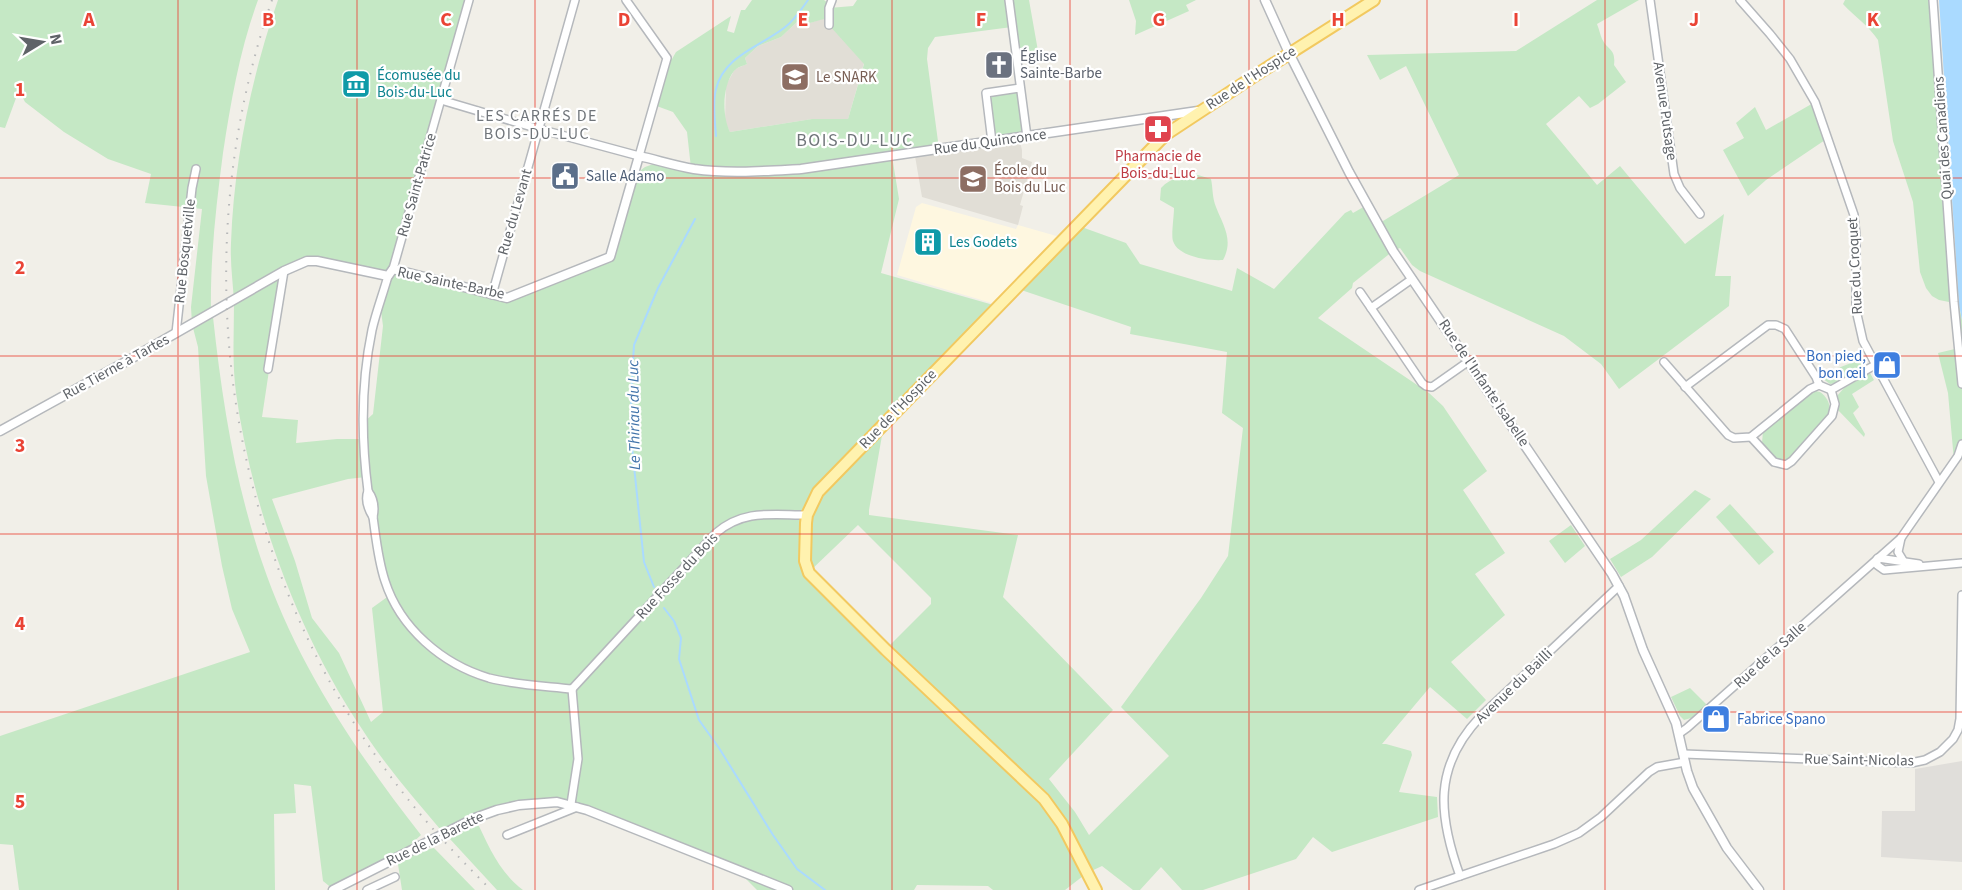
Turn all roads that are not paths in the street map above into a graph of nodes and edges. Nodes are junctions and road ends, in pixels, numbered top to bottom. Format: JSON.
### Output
{"nodes":[{"id":1,"x":470,"y":0,"type":"edge"},
{"id":2,"x":575,"y":0,"type":"edge"},
{"id":3,"x":626,"y":0,"type":"edge"},
{"id":4,"x":831,"y":0,"type":"edge"},
{"id":5,"x":1009,"y":0,"type":"edge"},
{"id":6,"x":1265,"y":0,"type":"edge"},
{"id":7,"x":1374,"y":0,"type":"edge"},
{"id":8,"x":1650,"y":0,"type":"edge"},
{"id":9,"x":1740,"y":0,"type":"edge"},
{"id":10,"x":1933,"y":0,"type":"edge"},
{"id":11,"x":829,"y":25,"type":"dead end"},
{"id":12,"x":1289,"y":53,"type":"junction"},
{"id":13,"x":1020,"y":88,"type":"junction"},
{"id":14,"x":441,"y":100,"type":"junction"},
{"id":15,"x":1199,"y":111,"type":"junction"},
{"id":16,"x":539,"y":129,"type":"junction"},
{"id":17,"x":1027,"y":137,"type":"junction"},
{"id":18,"x":992,"y":142,"type":"junction"},
{"id":19,"x":639,"y":156,"type":"junction"},
{"id":20,"x":196,"y":169,"type":"dead end"},
{"id":21,"x":1700,"y":214,"type":"dead end"},
{"id":22,"x":284,"y":270,"type":"junction"},
{"id":23,"x":390,"y":273,"type":"junction"},
{"id":24,"x":1412,"y":279,"type":"junction"},
{"id":25,"x":1360,"y":292,"type":"dead end"},
{"id":26,"x":492,"y":295,"type":"junction"},
{"id":27,"x":231,"y":302,"type":"joint"},
{"id":28,"x":1371,"y":308,"type":"junction"},
{"id":29,"x":177,"y":333,"type":"junction"},
{"id":30,"x":1469,"y":361,"type":"junction"},
{"id":31,"x":1664,"y":362,"type":"dead end"},
{"id":32,"x":1875,"y":365,"type":"junction"},
{"id":33,"x":268,"y":369,"type":"dead end"},
{"id":34,"x":1962,"y":384,"type":"edge"},
{"id":35,"x":1820,"y":385,"type":"junction"},
{"id":36,"x":1685,"y":387,"type":"junction"},
{"id":37,"x":1831,"y":390,"type":"junction"},
{"id":38,"x":0,"y":431,"type":"edge"},
{"id":39,"x":1751,"y":437,"type":"junction"},
{"id":40,"x":1962,"y":444,"type":"edge"},
{"id":41,"x":1939,"y":482,"type":"junction"},
{"id":42,"x":807,"y":515,"type":"junction"},
{"id":43,"x":1901,"y":538,"type":"junction"},
{"id":44,"x":1878,"y":558,"type":"junction"},
{"id":45,"x":1904,"y":562,"type":"junction"},
{"id":46,"x":1962,"y":563,"type":"edge"},
{"id":47,"x":1927,"y":566,"type":"junction"},
{"id":48,"x":1884,"y":570,"type":"junction"},
{"id":49,"x":1858,"y":575,"type":"junction"},
{"id":50,"x":1619,"y":586,"type":"junction"},
{"id":51,"x":1962,"y":595,"type":"edge"},
{"id":52,"x":572,"y":689,"type":"junction"},
{"id":53,"x":1680,"y":733,"type":"junction"},
{"id":54,"x":1685,"y":758,"type":"junction"},
{"id":55,"x":574,"y":806,"type":"junction"},
{"id":56,"x":507,"y":835,"type":"dead end"},
{"id":57,"x":1460,"y":876,"type":"junction"},
{"id":58,"x":395,"y":877,"type":"dead end"},
{"id":59,"x":333,"y":890,"type":"edge"},
{"id":60,"x":367,"y":890,"type":"edge"},
{"id":61,"x":788,"y":890,"type":"edge"},
{"id":62,"x":1096,"y":890,"type":"edge"},
{"id":63,"x":1419,"y":890,"type":"edge"},
{"id":64,"x":1759,"y":890,"type":"edge"}],
"edges":[{"from":1,"to":14,"type":"street","name":"Rue Saint-Patrice"},
{"from":2,"to":16,"type":"street","name":"Rue du Levant"},
{"from":3,"to":19,"type":"street"},
{"from":4,"to":11,"type":"street"},
{"from":5,"to":13,"type":"street"},
{"from":6,"to":12,"type":"street","name":"Rue de l'Infante Isabelle"},
{"from":7,"to":12,"type":"main road","name":"Rue de l'Hospice"},
{"from":8,"to":21,"type":"street","name":"Avenue Putsage"},
{"from":9,"to":32,"type":"street","name":"Rue du Croquet"},
{"from":10,"to":34,"type":"street","name":"Quai des Canadiens"},
{"from":12,"to":15,"type":"main road","name":"Rue de l'Hospice"},
{"from":12,"to":24,"type":"street","name":"Rue de l'Infante Isabelle"},
{"from":13,"to":17,"type":"street"},
{"from":13,"to":18,"type":"street"},
{"from":14,"to":16,"type":"street"},
{"from":14,"to":23,"type":"street","name":"Rue Saint-Patrice"},
{"from":15,"to":17,"type":"street","name":"Rue du Quinconce"},
{"from":15,"to":42,"type":"main road","name":"Rue de l'Hospice"},
{"from":16,"to":19,"type":"street"},
{"from":16,"to":26,"type":"street","name":"Rue du Levant"},
{"from":17,"to":18,"type":"street","name":"Rue du Quinconce"},
{"from":18,"to":19,"type":"street","name":"Rue du Quinconce"},
{"from":19,"to":26,"type":"street","name":"Rue Sainte-Barbe"},
{"from":20,"to":29,"type":"street","name":"Rue Bosquetville"},
{"from":22,"to":23,"type":"street","name":"Rue Sainte-Barbe"},
{"from":22,"to":27,"type":"street","name":"Rue Sainte-Barbe"},
{"from":22,"to":33,"type":"street"},
{"from":23,"to":26,"type":"street","name":"Rue Sainte-Barbe"},
{"from":23,"to":52,"type":"street","name":"Rue Saint-Patrice"},
{"from":24,"to":28,"type":"street"},
{"from":24,"to":30,"type":"street","name":"Rue de l'Infante Isabelle"},
{"from":25,"to":28,"type":"street"},
{"from":27,"to":29,"type":"street","name":"Rue Tierne à Tartes"},
{"from":28,"to":30,"type":"street"},
{"from":29,"to":38,"type":"street","name":"Rue Tierne à Tartes"},
{"from":30,"to":50,"type":"street","name":"Rue de l'Infante Isabelle"},
{"from":31,"to":36,"type":"street"},
{"from":32,"to":37,"type":"street"},
{"from":32,"to":41,"type":"street","name":"Rue du Croquet"},
{"from":35,"to":36,"type":"street"},
{"from":35,"to":37,"type":"street"},
{"from":35,"to":39,"type":"street"},
{"from":36,"to":39,"type":"street"},
{"from":37,"to":39,"type":"street"},
{"from":40,"to":41,"type":"street"},
{"from":41,"to":43,"type":"street"},
{"from":42,"to":52,"type":"street","name":"Rue Fosse du Bois"},
{"from":42,"to":62,"type":"main road","name":"Rue de l'Hospice"},
{"from":43,"to":44,"type":"street"},
{"from":43,"to":45,"type":"street"},
{"from":44,"to":45,"type":"street"},
{"from":44,"to":48,"type":"street"},
{"from":44,"to":49,"type":"street","name":"Rue de la Salle"},
{"from":45,"to":47,"type":"street"},
{"from":46,"to":47,"type":"street"},
{"from":47,"to":48,"type":"street"},
{"from":48,"to":49,"type":"street"},
{"from":49,"to":53,"type":"street","name":"Rue de la Salle"},
{"from":50,"to":53,"type":"street","name":"Rue de l'Infante Isabelle"},
{"from":50,"to":57,"type":"street","name":"Avenue du Bailli"},
{"from":51,"to":54,"type":"street","name":"Rue Saint-Nicolas"},
{"from":52,"to":55,"type":"street"},
{"from":53,"to":54,"type":"street","name":"Rue de l'Infante Isabelle"},
{"from":54,"to":57,"type":"street","name":"Rue Saint-Nicolas"},
{"from":54,"to":64,"type":"street","name":"Rue de l'Infante Isabelle"},
{"from":55,"to":56,"type":"street"},
{"from":55,"to":59,"type":"street","name":"Rue de la Barette"},
{"from":55,"to":61,"type":"street","name":"Rue de la Barette"},
{"from":57,"to":63,"type":"street","name":"Rue Saint-Nicolas"},
{"from":58,"to":60,"type":"street"}]}
